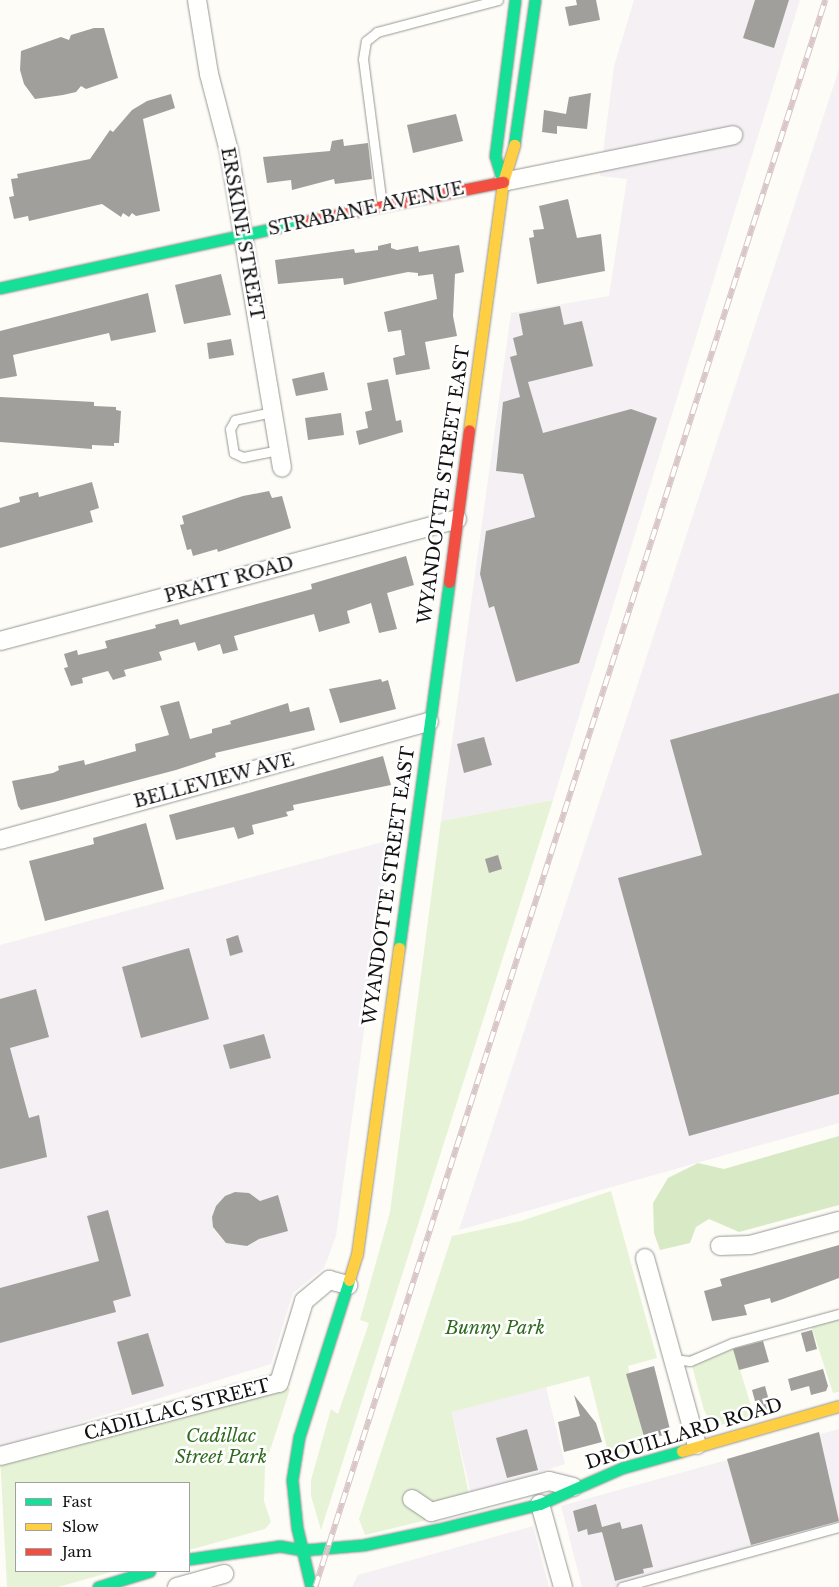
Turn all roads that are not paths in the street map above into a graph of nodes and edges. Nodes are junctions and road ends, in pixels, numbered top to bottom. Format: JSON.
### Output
{"nodes":[{"id":1,"x":197,"y":0,"type":"edge"},
{"id":2,"x":498,"y":0,"type":"edge"},
{"id":3,"x":515,"y":0,"type":"edge"},
{"id":4,"x":535,"y":0,"type":"edge"},
{"id":5,"x":733,"y":136,"type":"dead end"},
{"id":6,"x":502,"y":182,"type":"junction"},
{"id":7,"x":382,"y":206,"type":"junction"},
{"id":8,"x":243,"y":234,"type":"junction"},
{"id":9,"x":0,"y":288,"type":"edge"},
{"id":10,"x":272,"y":412,"type":"junction"},
{"id":11,"x":278,"y":450,"type":"junction"},
{"id":12,"x":282,"y":468,"type":"dead end"},
{"id":13,"x":457,"y":519,"type":"junction"},
{"id":14,"x":0,"y":641,"type":"edge"},
{"id":15,"x":429,"y":722,"type":"junction"},
{"id":16,"x":0,"y":840,"type":"edge"},
{"id":17,"x":839,"y":1221,"type":"edge"},
{"id":18,"x":720,"y":1246,"type":"dead end"},
{"id":19,"x":646,"y":1258,"type":"dead end"},
{"id":20,"x":348,"y":1285,"type":"junction"},
{"id":21,"x":839,"y":1314,"type":"edge"},
{"id":22,"x":673,"y":1359,"type":"junction"},
{"id":23,"x":839,"y":1406,"type":"edge"},
{"id":24,"x":697,"y":1445,"type":"junction"},
{"id":25,"x":0,"y":1456,"type":"edge"},
{"id":26,"x":573,"y":1487,"type":"junction"},
{"id":27,"x":412,"y":1499,"type":"dead end"},
{"id":28,"x":540,"y":1504,"type":"junction"},
{"id":29,"x":839,"y":1527,"type":"edge"},
{"id":30,"x":303,"y":1550,"type":"junction"},
{"id":31,"x":190,"y":1559,"type":"edge"},
{"id":32,"x":147,"y":1572,"type":"edge"},
{"id":33,"x":224,"y":1574,"type":"dead end"},
{"id":34,"x":98,"y":1587,"type":"edge"},
{"id":35,"x":177,"y":1587,"type":"edge"},
{"id":36,"x":311,"y":1587,"type":"edge"},
{"id":37,"x":563,"y":1587,"type":"edge"},
{"id":38,"x":622,"y":1587,"type":"edge"}],
"edges":[{"from":1,"to":8,"type":"street","name":"ERSKINE STREET"},
{"from":2,"to":7,"type":"lane"},
{"from":3,"to":6,"type":"main road","name":"WYANDOTTE STREET EAST"},
{"from":4,"to":6,"type":"main road","name":"WYANDOTTE STREET EAST"},
{"from":5,"to":6,"type":"street","name":"STRABANE AVENUE"},
{"from":6,"to":7,"type":"main road","name":"STRABANE AVENUE"},
{"from":6,"to":13,"type":"main road","name":"WYANDOTTE STREET EAST"},
{"from":7,"to":8,"type":"main road","name":"STRABANE AVENUE"},
{"from":8,"to":9,"type":"main road","name":"STRABANE AVENUE"},
{"from":8,"to":10,"type":"street","name":"ERSKINE STREET"},
{"from":10,"to":11,"type":"street","name":"ERSKINE STREET"},
{"from":10,"to":11,"type":"lane"},
{"from":11,"to":12,"type":"street","name":"ERSKINE STREET"},
{"from":13,"to":14,"type":"street","name":"PRATT ROAD"},
{"from":13,"to":15,"type":"main road","name":"WYANDOTTE STREET EAST"},
{"from":15,"to":16,"type":"street","name":"BELLEVIEW AVE"},
{"from":15,"to":20,"type":"main road","name":"WYANDOTTE STREET EAST"},
{"from":17,"to":18,"type":"street"},
{"from":19,"to":22,"type":"street"},
{"from":20,"to":25,"type":"street","name":"CADILLAC STREET"},
{"from":20,"to":30,"type":"main road","name":"WYANDOTTE STREET EAST"},
{"from":21,"to":22,"type":"lane"},
{"from":22,"to":24,"type":"street"},
{"from":23,"to":24,"type":"main road","name":"DROUILLARD ROAD"},
{"from":24,"to":26,"type":"main road","name":"DROUILLARD ROAD"},
{"from":26,"to":27,"type":"street"},
{"from":26,"to":28,"type":"main road","name":"DROUILLARD ROAD"},
{"from":28,"to":30,"type":"main road","name":"DROUILLARD ROAD"},
{"from":28,"to":37,"type":"street"},
{"from":29,"to":38,"type":"lane"},
{"from":30,"to":31,"type":"main road","name":"DROUILLARD ROAD"},
{"from":30,"to":36,"type":"main road","name":"WYANDOTTE STREET EAST"},
{"from":32,"to":34,"type":"main road"},
{"from":33,"to":35,"type":"street"}]}
